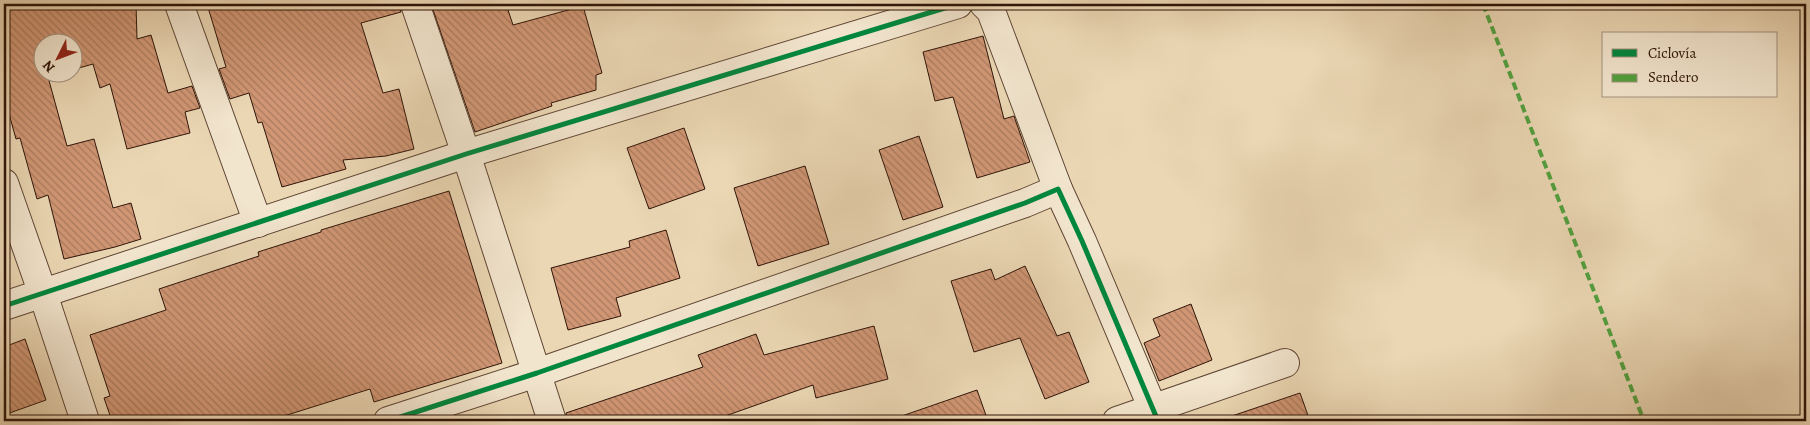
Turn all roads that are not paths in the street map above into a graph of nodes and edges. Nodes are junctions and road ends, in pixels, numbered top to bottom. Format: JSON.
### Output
{"nodes":[{"id":1,"x":179,"y":4,"type":"edge"},
{"id":2,"x":415,"y":4,"type":"edge"},
{"id":3,"x":958,"y":4,"type":"edge"},
{"id":4,"x":984,"y":4,"type":"edge"},
{"id":5,"x":466,"y":154,"type":"junction"},
{"id":6,"x":4,"y":183,"type":"edge"},
{"id":7,"x":1058,"y":189,"type":"junction"},
{"id":8,"x":258,"y":223,"type":"junction"},
{"id":9,"x":43,"y":294,"type":"junction"},
{"id":10,"x":4,"y":306,"type":"edge"},
{"id":11,"x":1285,"y":363,"type":"dead end"},
{"id":12,"x":537,"y":373,"type":"junction"},
{"id":13,"x":1156,"y":415,"type":"edge"},
{"id":14,"x":85,"y":421,"type":"edge"},
{"id":15,"x":388,"y":421,"type":"edge"},
{"id":16,"x":552,"y":421,"type":"edge"},
{"id":17,"x":1117,"y":421,"type":"edge"}],
"edges":[{"from":1,"to":8,"type":"street"},
{"from":2,"to":5,"type":"street"},
{"from":3,"to":5,"type":"street"},
{"from":4,"to":7,"type":"street"},
{"from":5,"to":8,"type":"street"},
{"from":5,"to":12,"type":"street"},
{"from":6,"to":9,"type":"street"},
{"from":7,"to":12,"type":"street"},
{"from":7,"to":13,"type":"street"},
{"from":8,"to":9,"type":"street"},
{"from":9,"to":10,"type":"street"},
{"from":9,"to":14,"type":"street"},
{"from":11,"to":13,"type":"street"},
{"from":12,"to":15,"type":"street"},
{"from":12,"to":16,"type":"street"},
{"from":13,"to":17,"type":"street"}]}
